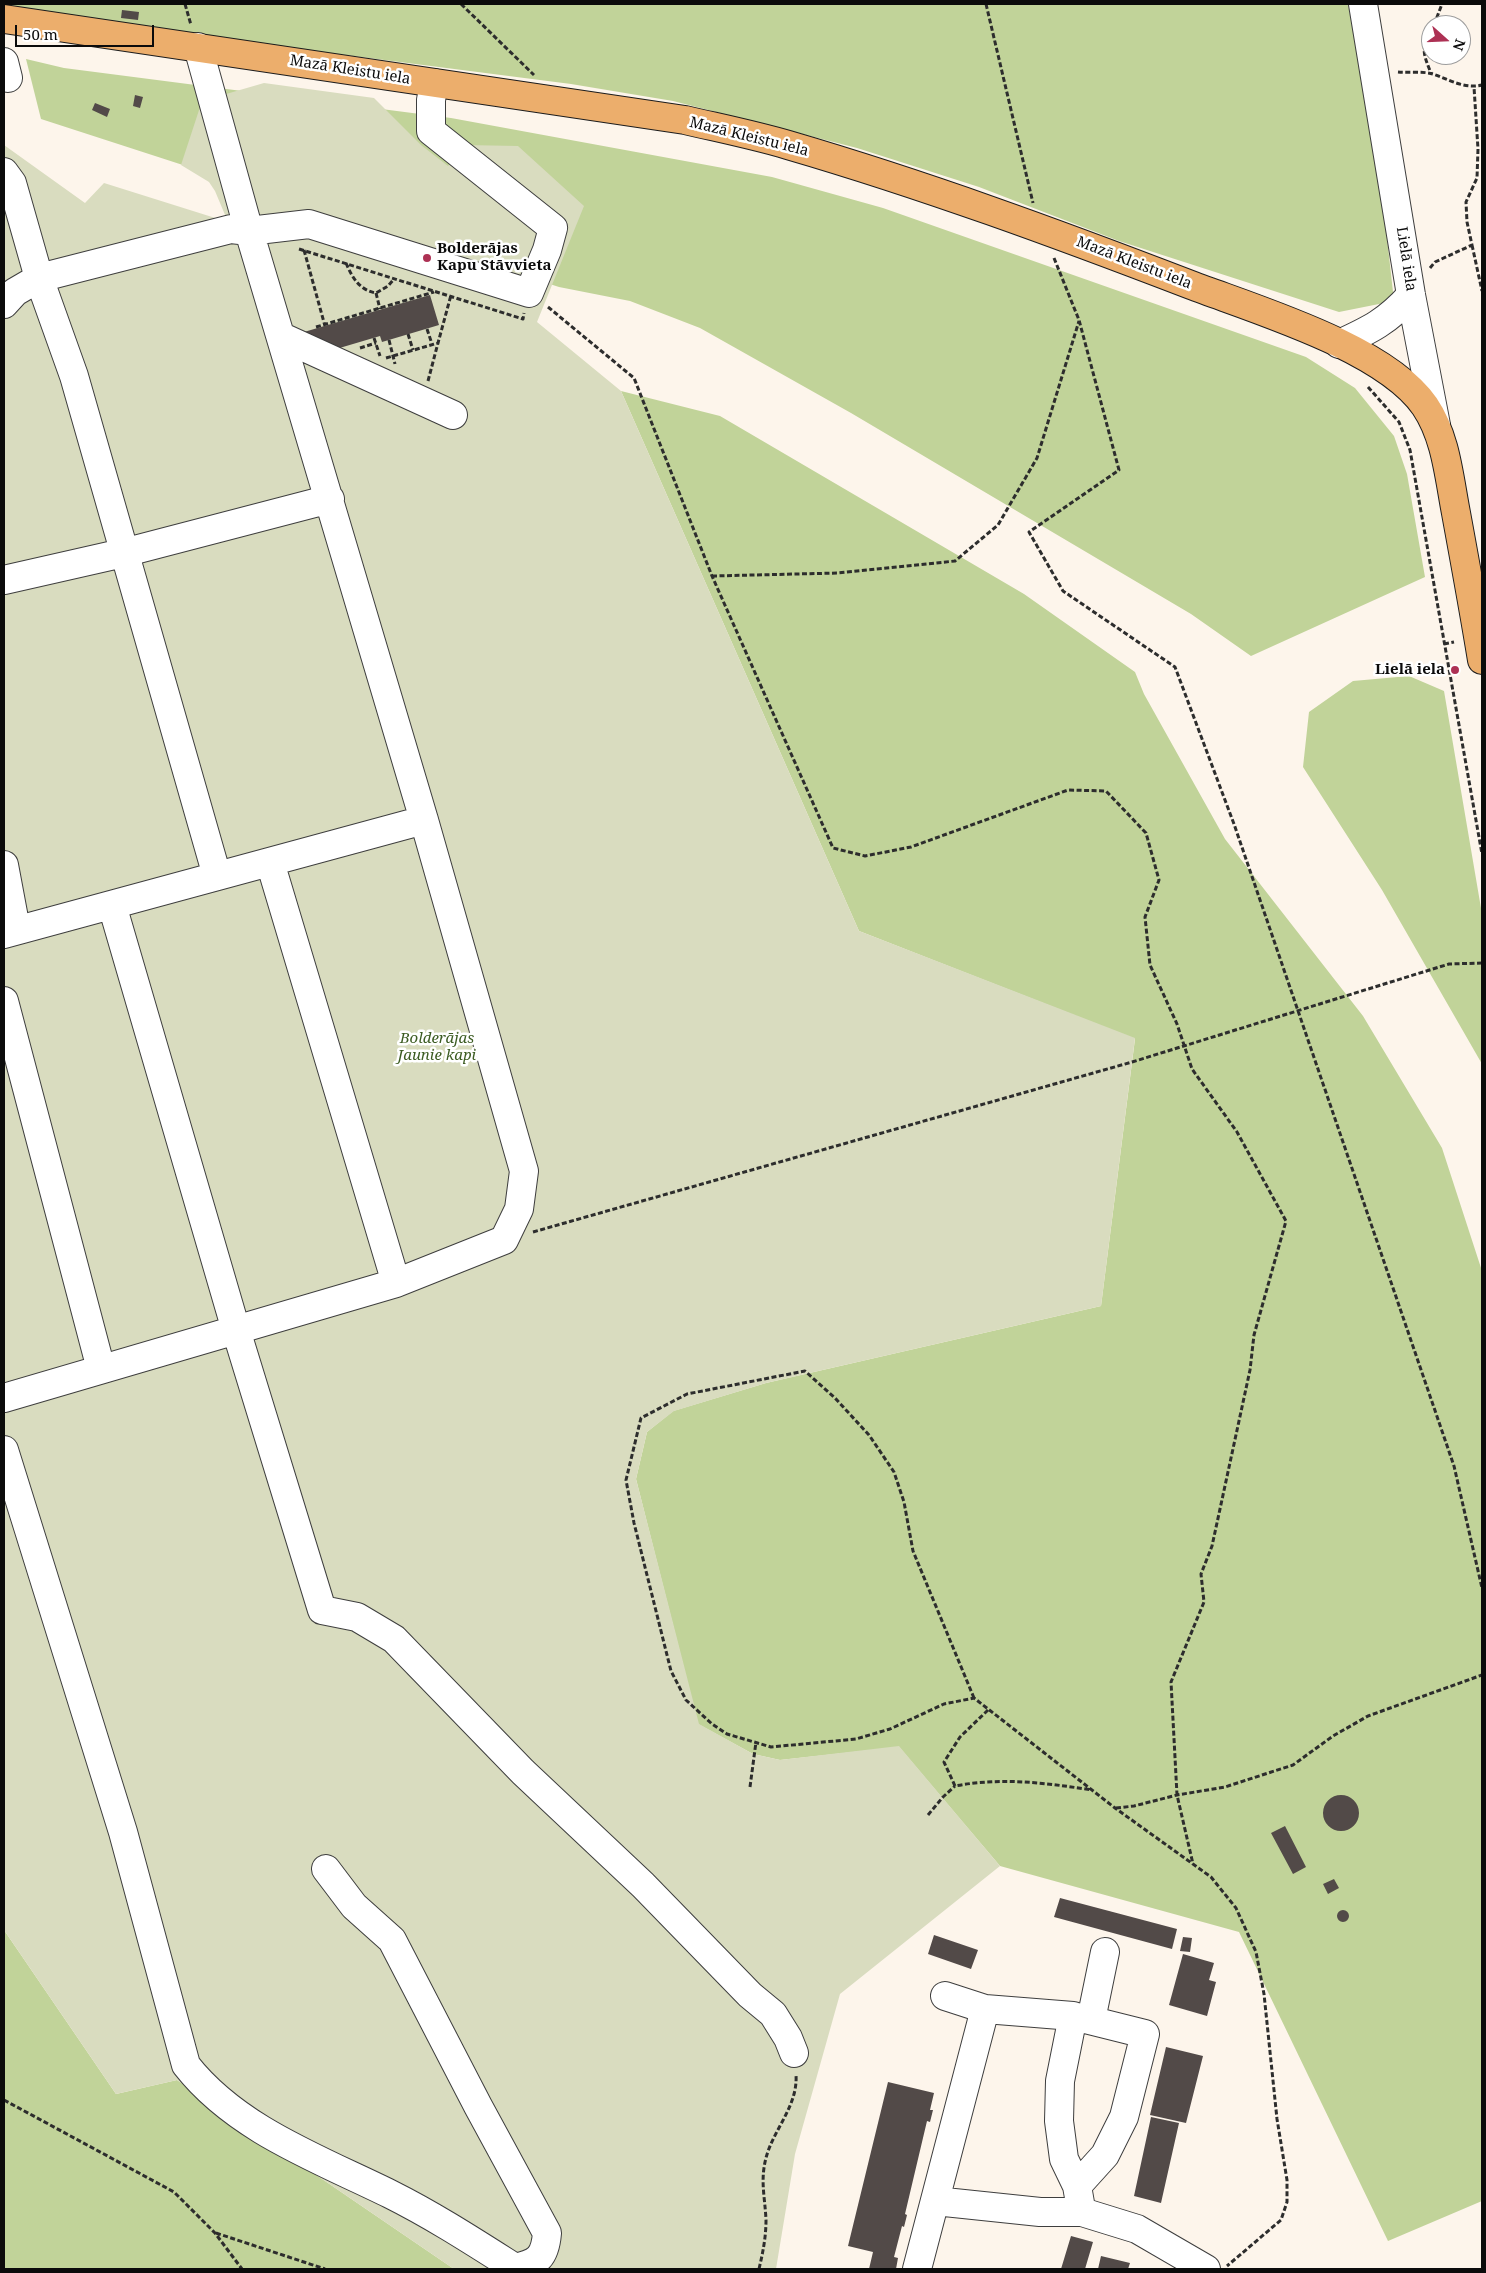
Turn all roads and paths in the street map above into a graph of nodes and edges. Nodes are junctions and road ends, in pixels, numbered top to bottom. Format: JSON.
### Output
{"nodes":[{"id":1,"x":461,"y":4,"type":"edge"},
{"id":2,"x":986,"y":4,"type":"edge"},
{"id":3,"x":1362,"y":4,"type":"edge"},
{"id":4,"x":4,"y":23,"type":"edge"},
{"id":5,"x":198,"y":47,"type":"junction"},
{"id":6,"x":1428,"y":65,"type":"edge"},
{"id":7,"x":1374,"y":71,"type":"junction"},
{"id":8,"x":1431,"y":73,"type":"junction"},
{"id":9,"x":434,"y":83,"type":"junction"},
{"id":10,"x":1482,"y":85,"type":"edge"},
{"id":11,"x":1474,"y":87,"type":"junction"},
{"id":12,"x":561,"y":100,"type":"junction"},
{"id":13,"x":4,"y":172,"type":"edge"},
{"id":14,"x":1038,"y":226,"type":"junction"},
{"id":15,"x":250,"y":231,"type":"junction"},
{"id":16,"x":340,"y":234,"type":"junction"},
{"id":17,"x":302,"y":237,"type":"junction"},
{"id":18,"x":1472,"y":245,"type":"junction"},
{"id":19,"x":410,"y":255,"type":"junction"},
{"id":20,"x":1060,"y":256,"type":"dead end"},
{"id":21,"x":346,"y":263,"type":"junction"},
{"id":22,"x":458,"y":270,"type":"junction"},
{"id":23,"x":39,"y":278,"type":"junction"},
{"id":24,"x":394,"y":279,"type":"junction"},
{"id":25,"x":1482,"y":291,"type":"edge"},
{"id":26,"x":435,"y":292,"type":"junction"},
{"id":27,"x":376,"y":293,"type":"junction"},
{"id":28,"x":1411,"y":295,"type":"junction"},
{"id":29,"x":450,"y":296,"type":"junction"},
{"id":30,"x":538,"y":300,"type":"junction"},
{"id":31,"x":4,"y":304,"type":"edge"},
{"id":32,"x":380,"y":309,"type":"junction"},
{"id":33,"x":1079,"y":320,"type":"junction"},
{"id":34,"x":325,"y":325,"type":"junction"},
{"id":35,"x":427,"y":328,"type":"dead end"},
{"id":36,"x":408,"y":334,"type":"dead end"},
{"id":37,"x":282,"y":338,"type":"junction"},
{"id":38,"x":374,"y":338,"type":"dead end"},
{"id":39,"x":438,"y":342,"type":"junction"},
{"id":40,"x":432,"y":344,"type":"junction"},
{"id":41,"x":1339,"y":344,"type":"junction"},
{"id":42,"x":413,"y":350,"type":"junction"},
{"id":43,"x":344,"y":366,"type":"junction"},
{"id":44,"x":1362,"y":382,"type":"dead end"},
{"id":45,"x":296,"y":384,"type":"junction"},
{"id":46,"x":422,"y":401,"type":"junction"},
{"id":47,"x":453,"y":415,"type":"dead end"},
{"id":48,"x":1436,"y":425,"type":"junction"},
{"id":49,"x":330,"y":499,"type":"junction"},
{"id":50,"x":123,"y":553,"type":"junction"},
{"id":51,"x":712,"y":576,"type":"junction"},
{"id":52,"x":4,"y":580,"type":"edge"},
{"id":53,"x":1454,"y":642,"type":"dead end"},
{"id":54,"x":1444,"y":644,"type":"junction"},
{"id":55,"x":1482,"y":660,"type":"edge"},
{"id":56,"x":424,"y":820,"type":"junction"},
{"id":57,"x":1482,"y":854,"type":"edge"},
{"id":58,"x":270,"y":862,"type":"junction"},
{"id":59,"x":4,"y":865,"type":"edge"},
{"id":60,"x":217,"y":876,"type":"junction"},
{"id":61,"x":112,"y":905,"type":"junction"},
{"id":62,"x":10,"y":932,"type":"edge"},
{"id":63,"x":1482,"y":962,"type":"edge"},
{"id":64,"x":4,"y":1001,"type":"edge"},
{"id":65,"x":1298,"y":1011,"type":"junction"},
{"id":66,"x":1184,"y":1046,"type":"junction"},
{"id":67,"x":504,"y":1240,"type":"junction"},
{"id":68,"x":396,"y":1283,"type":"junction"},
{"id":69,"x":236,"y":1330,"type":"junction"},
{"id":70,"x":101,"y":1369,"type":"junction"},
{"id":71,"x":4,"y":1398,"type":"edge"},
{"id":72,"x":4,"y":1450,"type":"edge"},
{"id":73,"x":1482,"y":1588,"type":"edge"},
{"id":74,"x":1482,"y":1675,"type":"edge"},
{"id":75,"x":974,"y":1698,"type":"junction"},
{"id":76,"x":988,"y":1710,"type":"junction"},
{"id":77,"x":756,"y":1742,"type":"junction"},
{"id":78,"x":956,"y":1786,"type":"junction"},
{"id":79,"x":750,"y":1787,"type":"dead end"},
{"id":80,"x":1093,"y":1790,"type":"junction"},
{"id":81,"x":1177,"y":1794,"type":"junction"},
{"id":82,"x":1115,"y":1808,"type":"junction"},
{"id":83,"x":928,"y":1815,"type":"dead end"},
{"id":84,"x":1193,"y":1864,"type":"junction"},
{"id":85,"x":326,"y":1869,"type":"dead end"},
{"id":86,"x":1105,"y":1952,"type":"dead end"},
{"id":87,"x":945,"y":1996,"type":"dead end"},
{"id":88,"x":985,"y":2008,"type":"junction"},
{"id":89,"x":1082,"y":2018,"type":"junction"},
{"id":90,"x":794,"y":2053,"type":"joint"},
{"id":91,"x":4,"y":2100,"type":"edge"},
{"id":92,"x":1080,"y":2199,"type":"junction"},
{"id":93,"x":935,"y":2201,"type":"junction"},
{"id":94,"x":215,"y":2233,"type":"junction"},
{"id":95,"x":242,"y":2269,"type":"edge"},
{"id":96,"x":325,"y":2269,"type":"edge"},
{"id":97,"x":759,"y":2269,"type":"edge"},
{"id":98,"x":916,"y":2269,"type":"edge"},
{"id":99,"x":1206,"y":2269,"type":"edge"},
{"id":100,"x":1223,"y":2269,"type":"edge"}],
"edges":[{"from":1,"to":12,"type":"path"},
{"from":2,"to":14,"type":"path"},
{"from":3,"to":7,"type":"street","name":"Lielā iela"},
{"from":4,"to":5,"type":"main road","name":"Mazā Kleistu iela"},
{"from":5,"to":9,"type":"main road","name":"Mazā Kleistu iela"},
{"from":5,"to":15,"type":"street"},
{"from":6,"to":8,"type":"path"},
{"from":7,"to":8,"type":"path"},
{"from":7,"to":28,"type":"street","name":"Lielā iela"},
{"from":8,"to":11,"type":"path"},
{"from":9,"to":12,"type":"main road","name":"Mazā Kleistu iela"},
{"from":9,"to":30,"type":"street"},
{"from":10,"to":11,"type":"path"},
{"from":11,"to":18,"type":"path"},
{"from":12,"to":14,"type":"main road","name":"Mazā Kleistu iela"},
{"from":13,"to":23,"type":"street"},
{"from":14,"to":41,"type":"main road","name":"Mazā Kleistu iela"},
{"from":15,"to":17,"type":"street"},
{"from":15,"to":23,"type":"street"},
{"from":15,"to":37,"type":"street"},
{"from":16,"to":17,"type":"street"},
{"from":16,"to":19,"type":"street"},
{"from":16,"to":21,"type":"path"},
{"from":17,"to":21,"type":"path"},
{"from":17,"to":34,"type":"path"},
{"from":18,"to":25,"type":"path"},
{"from":18,"to":28,"type":"path"},
{"from":19,"to":22,"type":"street"},
{"from":19,"to":24,"type":"path"},
{"from":20,"to":33,"type":"path"},
{"from":21,"to":24,"type":"path"},
{"from":21,"to":27,"type":"path"},
{"from":22,"to":29,"type":"path"},
{"from":22,"to":30,"type":"street"},
{"from":23,"to":31,"type":"street"},
{"from":23,"to":50,"type":"street"},
{"from":24,"to":26,"type":"path"},
{"from":24,"to":27,"type":"path"},
{"from":26,"to":29,"type":"path"},
{"from":26,"to":32,"type":"path"},
{"from":27,"to":32,"type":"path"},
{"from":28,"to":41,"type":"street"},
{"from":28,"to":48,"type":"street","name":"Lielā iela"},
{"from":29,"to":30,"type":"path"},
{"from":29,"to":39,"type":"path"},
{"from":30,"to":51,"type":"path"},
{"from":32,"to":34,"type":"path"},
{"from":33,"to":51,"type":"path"},
{"from":33,"to":65,"type":"path"},
{"from":34,"to":37,"type":"path"},
{"from":35,"to":40,"type":"path"},
{"from":36,"to":42,"type":"path"},
{"from":37,"to":43,"type":"street"},
{"from":37,"to":45,"type":"street"},
{"from":38,"to":42,"type":"path"},
{"from":39,"to":40,"type":"path"},
{"from":39,"to":46,"type":"path"},
{"from":40,"to":42,"type":"path"},
{"from":41,"to":48,"type":"main road","name":"Mazā Kleistu iela"},
{"from":43,"to":45,"type":"street"},
{"from":43,"to":46,"type":"street"},
{"from":44,"to":54,"type":"path"},
{"from":45,"to":49,"type":"street"},
{"from":46,"to":47,"type":"street"},
{"from":48,"to":55,"type":"main road","name":"Lielā iela"},
{"from":49,"to":50,"type":"street"},
{"from":49,"to":56,"type":"street"},
{"from":50,"to":52,"type":"street"},
{"from":50,"to":60,"type":"street"},
{"from":51,"to":66,"type":"path"},
{"from":53,"to":54,"type":"path"},
{"from":54,"to":57,"type":"path"},
{"from":56,"to":58,"type":"street"},
{"from":56,"to":67,"type":"street"},
{"from":58,"to":60,"type":"street"},
{"from":58,"to":68,"type":"street"},
{"from":59,"to":62,"type":"street"},
{"from":60,"to":61,"type":"street"},
{"from":61,"to":62,"type":"street"},
{"from":61,"to":69,"type":"street"},
{"from":63,"to":65,"type":"path"},
{"from":64,"to":70,"type":"street"},
{"from":65,"to":66,"type":"path"},
{"from":65,"to":73,"type":"path"},
{"from":66,"to":67,"type":"path"},
{"from":66,"to":81,"type":"path"},
{"from":67,"to":68,"type":"street"},
{"from":68,"to":69,"type":"street"},
{"from":69,"to":70,"type":"street"},
{"from":69,"to":90,"type":"street"},
{"from":70,"to":71,"type":"street"},
{"from":72,"to":85,"type":"street"},
{"from":74,"to":81,"type":"path"},
{"from":75,"to":76,"type":"path"},
{"from":75,"to":77,"type":"path"},
{"from":75,"to":77,"type":"path"},
{"from":76,"to":78,"type":"path"},
{"from":76,"to":80,"type":"path"},
{"from":77,"to":79,"type":"path"},
{"from":78,"to":80,"type":"path"},
{"from":78,"to":83,"type":"path"},
{"from":80,"to":82,"type":"path"},
{"from":81,"to":82,"type":"path"},
{"from":81,"to":84,"type":"path"},
{"from":82,"to":84,"type":"path"},
{"from":84,"to":100,"type":"path"},
{"from":86,"to":89,"type":"street"},
{"from":87,"to":88,"type":"street"},
{"from":88,"to":89,"type":"street"},
{"from":88,"to":93,"type":"street"},
{"from":89,"to":92,"type":"street"},
{"from":89,"to":92,"type":"street"},
{"from":90,"to":97,"type":"path"},
{"from":91,"to":94,"type":"path"},
{"from":92,"to":93,"type":"street"},
{"from":92,"to":99,"type":"street"},
{"from":93,"to":98,"type":"street"},
{"from":94,"to":95,"type":"path"},
{"from":94,"to":96,"type":"path"}]}
